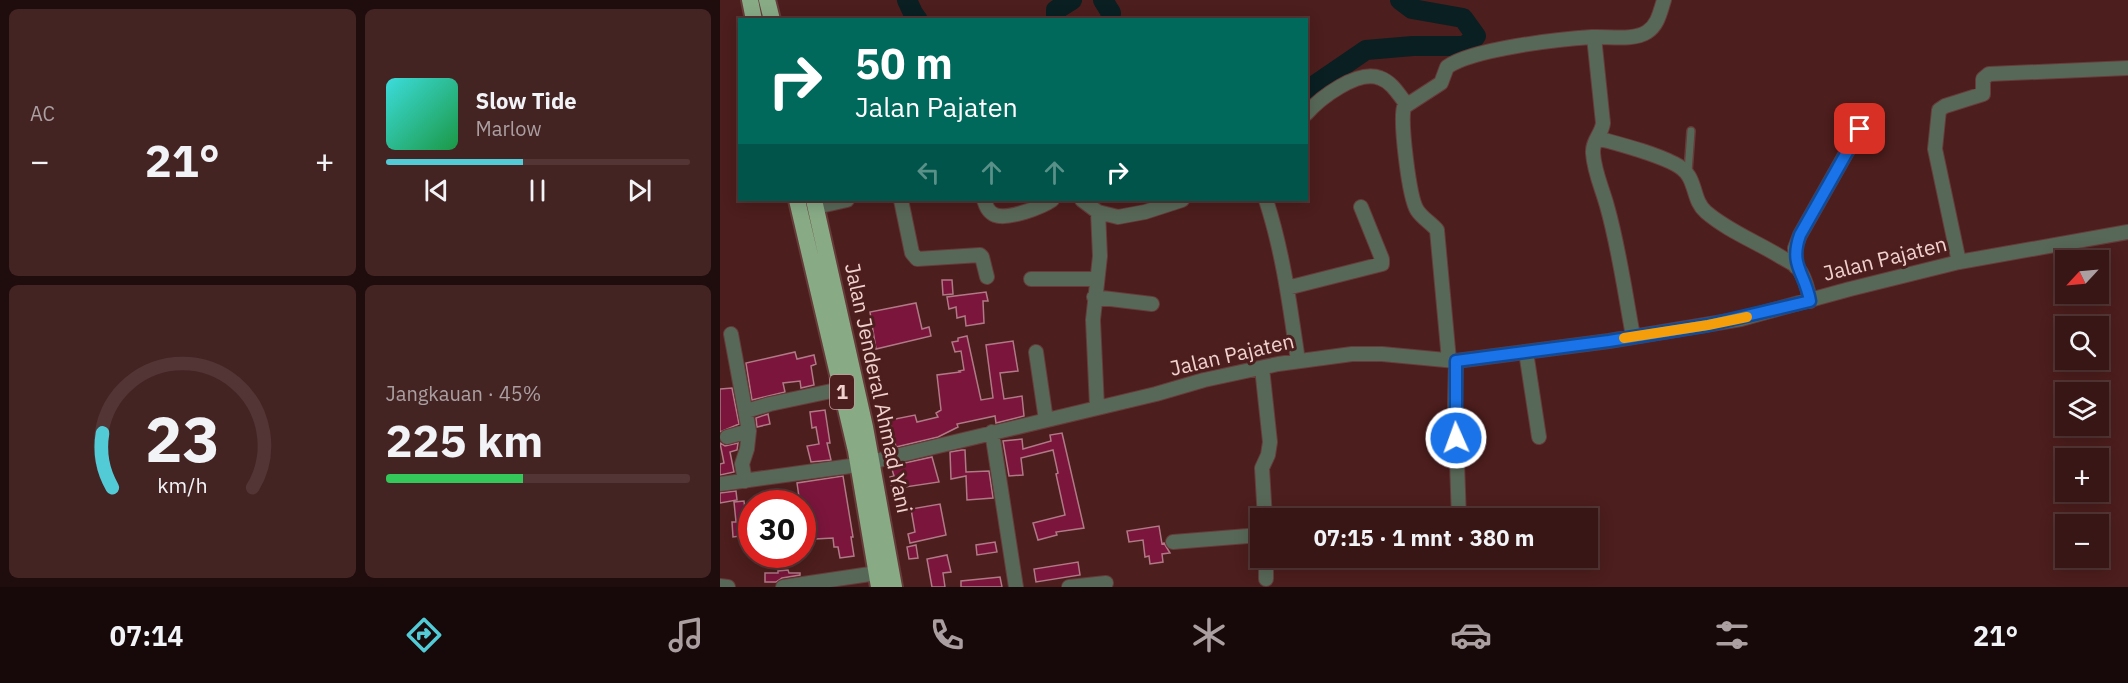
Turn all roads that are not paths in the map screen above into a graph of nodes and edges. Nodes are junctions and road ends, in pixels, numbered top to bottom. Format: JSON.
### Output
{"nodes":[{"id":1,"x":750,"y":0,"type":"edge"},
{"id":2,"x":768,"y":0,"type":"edge"},
{"id":3,"x":1664,"y":0,"type":"edge"},
{"id":4,"x":754,"y":18,"type":"edge"},
{"id":5,"x":772,"y":18,"type":"edge"},
{"id":6,"x":1594,"y":37,"type":"junction"},
{"id":7,"x":2128,"y":68,"type":"edge"},
{"id":8,"x":1407,"y":105,"type":"junction"},
{"id":9,"x":1870,"y":111,"type":"dead end"},
{"id":10,"x":1308,"y":112,"type":"edge"},
{"id":11,"x":1691,"y":131,"type":"dead end"},
{"id":12,"x":1597,"y":138,"type":"junction"},
{"id":13,"x":1688,"y":172,"type":"junction"},
{"id":14,"x":797,"y":201,"type":"edge"},
{"id":15,"x":836,"y":201,"type":"edge"},
{"id":16,"x":902,"y":201,"type":"edge"},
{"id":17,"x":984,"y":201,"type":"edge"},
{"id":18,"x":1050,"y":201,"type":"edge"},
{"id":19,"x":1083,"y":201,"type":"edge"},
{"id":20,"x":1179,"y":201,"type":"edge"},
{"id":21,"x":1266,"y":201,"type":"edge"},
{"id":22,"x":815,"y":203,"type":"edge"},
{"id":23,"x":1361,"y":207,"type":"dead end"},
{"id":24,"x":1098,"y":212,"type":"junction"},
{"id":25,"x":2128,"y":232,"type":"edge"},
{"id":26,"x":1959,"y":262,"type":"junction"},
{"id":27,"x":1796,"y":267,"type":"junction"},
{"id":28,"x":987,"y":277,"type":"dead end"},
{"id":29,"x":1030,"y":279,"type":"dead end"},
{"id":30,"x":1097,"y":279,"type":"junction"},
{"id":31,"x":1287,"y":288,"type":"junction"},
{"id":32,"x":1094,"y":297,"type":"junction"},
{"id":33,"x":1810,"y":301,"type":"junction"},
{"id":34,"x":1152,"y":304,"type":"dead end"},
{"id":35,"x":731,"y":334,"type":"dead end"},
{"id":36,"x":1633,"y":336,"type":"junction"},
{"id":37,"x":1036,"y":352,"type":"dead end"},
{"id":38,"x":1526,"y":352,"type":"junction"},
{"id":39,"x":1298,"y":361,"type":"junction"},
{"id":40,"x":1453,"y":361,"type":"junction"},
{"id":41,"x":1262,"y":368,"type":"junction"},
{"id":42,"x":841,"y":389,"type":"junction"},
{"id":43,"x":1096,"y":407,"type":"junction"},
{"id":44,"x":746,"y":411,"type":"junction"},
{"id":45,"x":1046,"y":420,"type":"junction"},
{"id":46,"x":749,"y":431,"type":"junction"},
{"id":47,"x":992,"y":432,"type":"junction"},
{"id":48,"x":727,"y":437,"type":"dead end"},
{"id":49,"x":1539,"y":437,"type":"dead end"},
{"id":50,"x":865,"y":464,"type":"junction"},
{"id":51,"x":745,"y":481,"type":"junction"},
{"id":52,"x":720,"y":484,"type":"edge"},
{"id":53,"x":1264,"y":508,"type":"edge"},
{"id":54,"x":1459,"y":508,"type":"edge"},
{"id":55,"x":1250,"y":536,"type":"edge"},
{"id":56,"x":1173,"y":542,"type":"dead end"},
{"id":57,"x":1266,"y":568,"type":"edge"},
{"id":58,"x":1266,"y":579,"type":"dead end"},
{"id":59,"x":878,"y":580,"type":"edge"},
{"id":60,"x":1106,"y":583,"type":"dead end"},
{"id":61,"x":720,"y":586,"type":"edge"},
{"id":62,"x":728,"y":587,"type":"edge"},
{"id":63,"x":783,"y":587,"type":"edge"},
{"id":64,"x":894,"y":587,"type":"edge"},
{"id":65,"x":1016,"y":587,"type":"edge"},
{"id":66,"x":1069,"y":587,"type":"edge"}],
"edges":[{"from":1,"to":4,"type":"highway"},
{"from":2,"to":5,"type":"highway"},
{"from":3,"to":6,"type":"street"},
{"from":6,"to":8,"type":"street"},
{"from":6,"to":12,"type":"street"},
{"from":7,"to":26,"type":"street"},
{"from":8,"to":10,"type":"street"},
{"from":8,"to":40,"type":"street"},
{"from":9,"to":27,"type":"street"},
{"from":11,"to":13,"type":"lane"},
{"from":12,"to":13,"type":"street"},
{"from":12,"to":36,"type":"street"},
{"from":13,"to":27,"type":"street"},
{"from":14,"to":42,"type":"highway","name":"Jalan Jenderal Ahmad Yani","number":"1"},
{"from":15,"to":22,"type":"street"},
{"from":16,"to":28,"type":"street"},
{"from":17,"to":18,"type":"street"},
{"from":19,"to":24,"type":"street"},
{"from":20,"to":24,"type":"street"},
{"from":21,"to":31,"type":"street"},
{"from":22,"to":50,"type":"highway","name":"Jalan Jenderal Ahmad Yani","number":"1"},
{"from":23,"to":31,"type":"street"},
{"from":24,"to":30,"type":"street"},
{"from":25,"to":26,"type":"street","name":"Jalan Pajaten"},
{"from":26,"to":33,"type":"street","name":"Jalan Pajaten"},
{"from":27,"to":33,"type":"street"},
{"from":29,"to":30,"type":"street"},
{"from":30,"to":32,"type":"street"},
{"from":31,"to":39,"type":"street"},
{"from":32,"to":34,"type":"street"},
{"from":32,"to":43,"type":"street"},
{"from":33,"to":36,"type":"street","name":"Jalan Pajaten"},
{"from":35,"to":44,"type":"street"},
{"from":36,"to":38,"type":"street","name":"Jalan Pajaten"},
{"from":37,"to":45,"type":"street"},
{"from":38,"to":40,"type":"street","name":"Jalan Pajaten"},
{"from":38,"to":49,"type":"street"},
{"from":39,"to":40,"type":"street","name":"Jalan Pajaten"},
{"from":39,"to":41,"type":"street","name":"Jalan Pajaten"},
{"from":40,"to":54,"type":"street"},
{"from":41,"to":43,"type":"street","name":"Jalan Pajaten"},
{"from":41,"to":53,"type":"street"},
{"from":42,"to":44,"type":"street"},
{"from":42,"to":50,"type":"highway","name":"Jalan Jenderal Ahmad Yani","number":"1"},
{"from":43,"to":45,"type":"street","name":"Jalan Pajaten"},
{"from":44,"to":46,"type":"street"},
{"from":45,"to":47,"type":"street","name":"Jalan Pajaten"},
{"from":46,"to":48,"type":"street"},
{"from":46,"to":51,"type":"street"},
{"from":47,"to":50,"type":"street","name":"Jalan Pajaten"},
{"from":47,"to":65,"type":"street"},
{"from":50,"to":51,"type":"street","name":"Jalan Pajaten"},
{"from":50,"to":59,"type":"highway","name":"Jalan Jenderal Ahmad Yani","number":"1"},
{"from":50,"to":64,"type":"highway","name":"Jalan Jenderal Ahmad Yani","number":"1"},
{"from":51,"to":52,"type":"street","name":"Jalan Pajaten"},
{"from":55,"to":56,"type":"street"},
{"from":57,"to":58,"type":"street"},
{"from":59,"to":63,"type":"street"},
{"from":60,"to":66,"type":"street"},
{"from":61,"to":62,"type":"street"}]}
